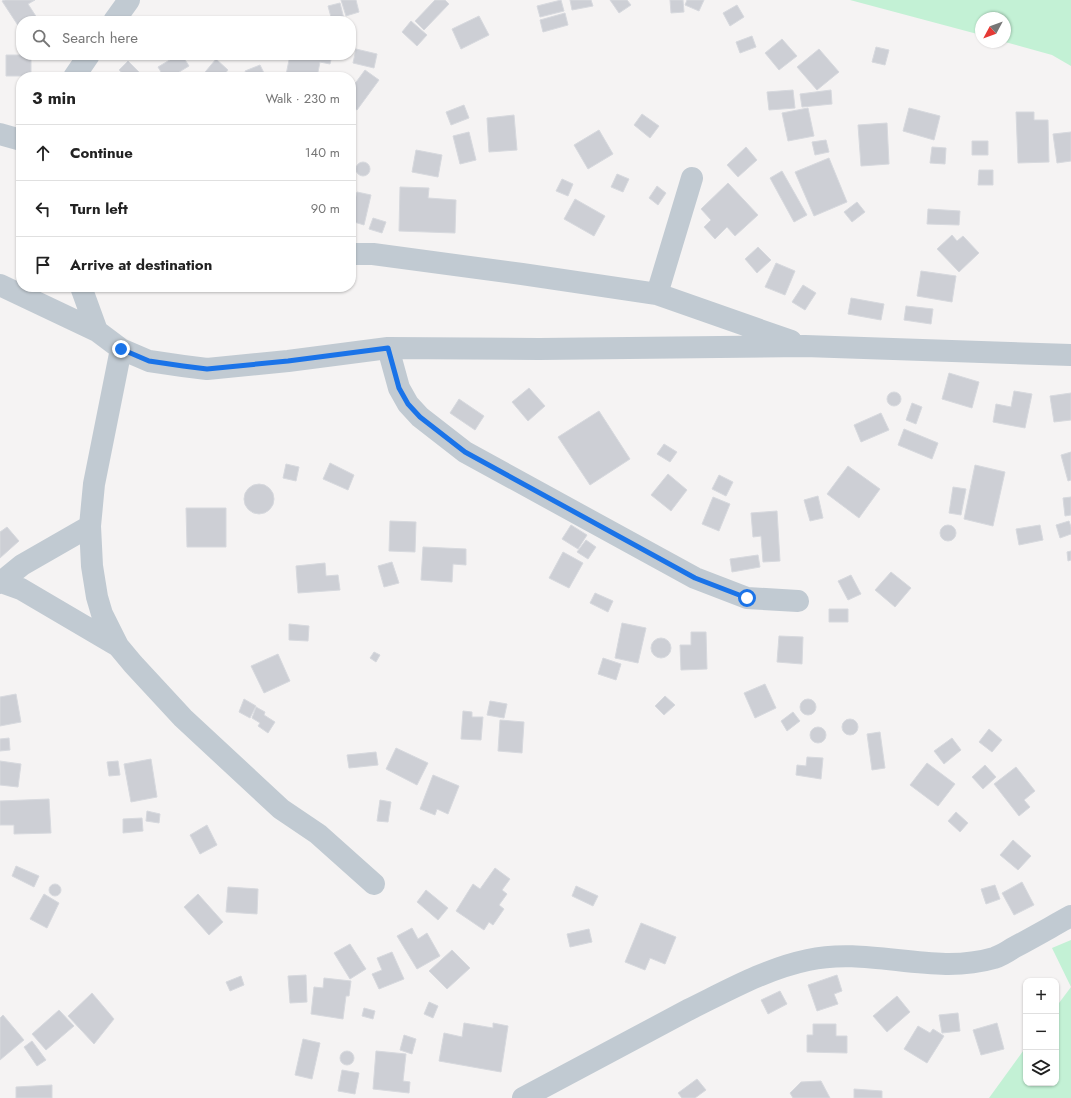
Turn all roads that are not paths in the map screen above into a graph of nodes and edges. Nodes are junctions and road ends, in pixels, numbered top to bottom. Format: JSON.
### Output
{"nodes":[{"id":1,"x":129,"y":0,"type":"edge"},
{"id":2,"x":118,"y":16,"type":"edge"},
{"id":3,"x":86,"y":60,"type":"edge"},
{"id":4,"x":77,"y":72,"type":"edge"},
{"id":5,"x":0,"y":134,"type":"edge"},
{"id":6,"x":16,"y":139,"type":"edge"},
{"id":7,"x":692,"y":178,"type":"dead end"},
{"id":8,"x":356,"y":254,"type":"edge"},
{"id":9,"x":0,"y":285,"type":"edge"},
{"id":10,"x":83,"y":292,"type":"edge"},
{"id":11,"x":657,"y":294,"type":"junction"},
{"id":12,"x":97,"y":331,"type":"junction"},
{"id":13,"x":806,"y":346,"type":"junction"},
{"id":14,"x":388,"y":348,"type":"junction"},
{"id":15,"x":121,"y":349,"type":"junction"},
{"id":16,"x":1071,"y":356,"type":"edge"},
{"id":17,"x":90,"y":526,"type":"junction"},
{"id":18,"x":1,"y":582,"type":"edge"},
{"id":19,"x":798,"y":601,"type":"dead end"},
{"id":20,"x":118,"y":646,"type":"junction"},
{"id":21,"x":374,"y":884,"type":"dead end"},
{"id":22,"x":1071,"y":916,"type":"edge"},
{"id":23,"x":523,"y":1098,"type":"edge"}],
"edges":[{"from":1,"to":2,"type":"street"},
{"from":3,"to":4,"type":"street"},
{"from":5,"to":6,"type":"street"},
{"from":7,"to":11,"type":"street"},
{"from":8,"to":11,"type":"street"},
{"from":9,"to":12,"type":"street"},
{"from":10,"to":12,"type":"street"},
{"from":11,"to":13,"type":"street"},
{"from":12,"to":15,"type":"street"},
{"from":13,"to":14,"type":"street"},
{"from":13,"to":16,"type":"street"},
{"from":14,"to":15,"type":"street"},
{"from":14,"to":19,"type":"street"},
{"from":15,"to":17,"type":"street"},
{"from":17,"to":18,"type":"street"},
{"from":17,"to":20,"type":"street"},
{"from":18,"to":20,"type":"street"},
{"from":20,"to":21,"type":"street"},
{"from":22,"to":23,"type":"street"}]}
